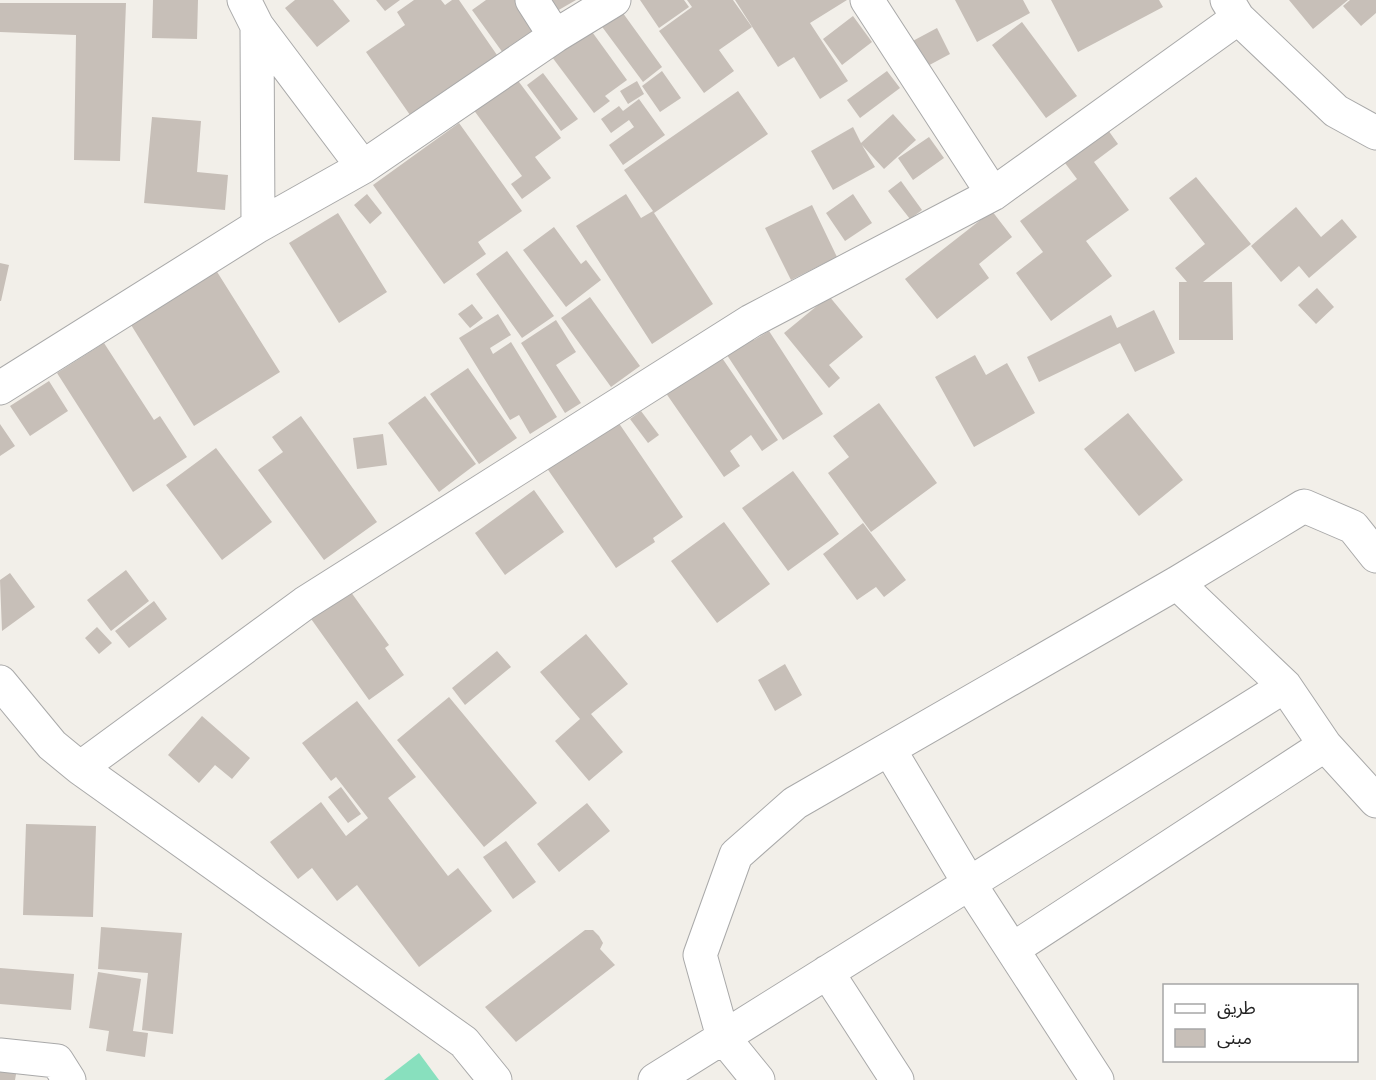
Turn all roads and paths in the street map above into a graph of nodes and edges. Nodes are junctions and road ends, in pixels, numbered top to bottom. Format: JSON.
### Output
{"nodes":[{"id":1,"x":532,"y":0,"type":"edge"},
{"id":2,"x":614,"y":0,"type":"edge"},
{"id":3,"x":867,"y":0,"type":"edge"},
{"id":4,"x":1233,"y":9,"type":"edge"},
{"id":5,"x":251,"y":13,"type":"edge"},
{"id":6,"x":555,"y":36,"type":"junction"},
{"id":7,"x":1376,"y":134,"type":"edge"},
{"id":8,"x":363,"y":167,"type":"junction"},
{"id":9,"x":993,"y":194,"type":"junction"},
{"id":10,"x":258,"y":226,"type":"junction"},
{"id":11,"x":0,"y":388,"type":"edge"},
{"id":12,"x":1376,"y":556,"type":"edge"},
{"id":13,"x":1177,"y":584,"type":"junction"},
{"id":14,"x":0,"y":682,"type":"edge"},
{"id":15,"x":1285,"y":686,"type":"junction"},
{"id":16,"x":1325,"y":745,"type":"junction"},
{"id":17,"x":889,"y":749,"type":"junction"},
{"id":18,"x":80,"y":768,"type":"junction"},
{"id":19,"x":1376,"y":801,"type":"edge"},
{"id":20,"x":969,"y":883,"type":"junction"},
{"id":21,"x":1013,"y":949,"type":"junction"},
{"id":22,"x":827,"y":972,"type":"junction"},
{"id":23,"x":723,"y":1037,"type":"junction"},
{"id":24,"x":0,"y":1055,"type":"edge"},
{"id":25,"x":69,"y":1080,"type":"edge"},
{"id":26,"x":495,"y":1080,"type":"edge"},
{"id":27,"x":655,"y":1080,"type":"edge"},
{"id":28,"x":758,"y":1080,"type":"edge"},
{"id":29,"x":897,"y":1080,"type":"edge"},
{"id":30,"x":1097,"y":1080,"type":"edge"}],
"edges":[{"from":1,"to":6,"type":"street"},
{"from":2,"to":6,"type":"street"},
{"from":3,"to":9,"type":"street"},
{"from":4,"to":7,"type":"street"},
{"from":4,"to":9,"type":"street"},
{"from":5,"to":8,"type":"street"},
{"from":5,"to":10,"type":"street"},
{"from":6,"to":8,"type":"street"},
{"from":8,"to":10,"type":"street"},
{"from":9,"to":18,"type":"street"},
{"from":10,"to":11,"type":"street"},
{"from":12,"to":13,"type":"street"},
{"from":13,"to":15,"type":"street"},
{"from":13,"to":17,"type":"street"},
{"from":14,"to":18,"type":"street"},
{"from":15,"to":16,"type":"street"},
{"from":15,"to":20,"type":"street"},
{"from":16,"to":19,"type":"street"},
{"from":16,"to":21,"type":"street"},
{"from":17,"to":20,"type":"street"},
{"from":17,"to":23,"type":"street"},
{"from":18,"to":26,"type":"street"},
{"from":20,"to":21,"type":"street"},
{"from":20,"to":22,"type":"street"},
{"from":21,"to":30,"type":"street"},
{"from":22,"to":23,"type":"street"},
{"from":22,"to":29,"type":"street"},
{"from":23,"to":27,"type":"street"},
{"from":23,"to":28,"type":"street"},
{"from":24,"to":25,"type":"street"}]}
